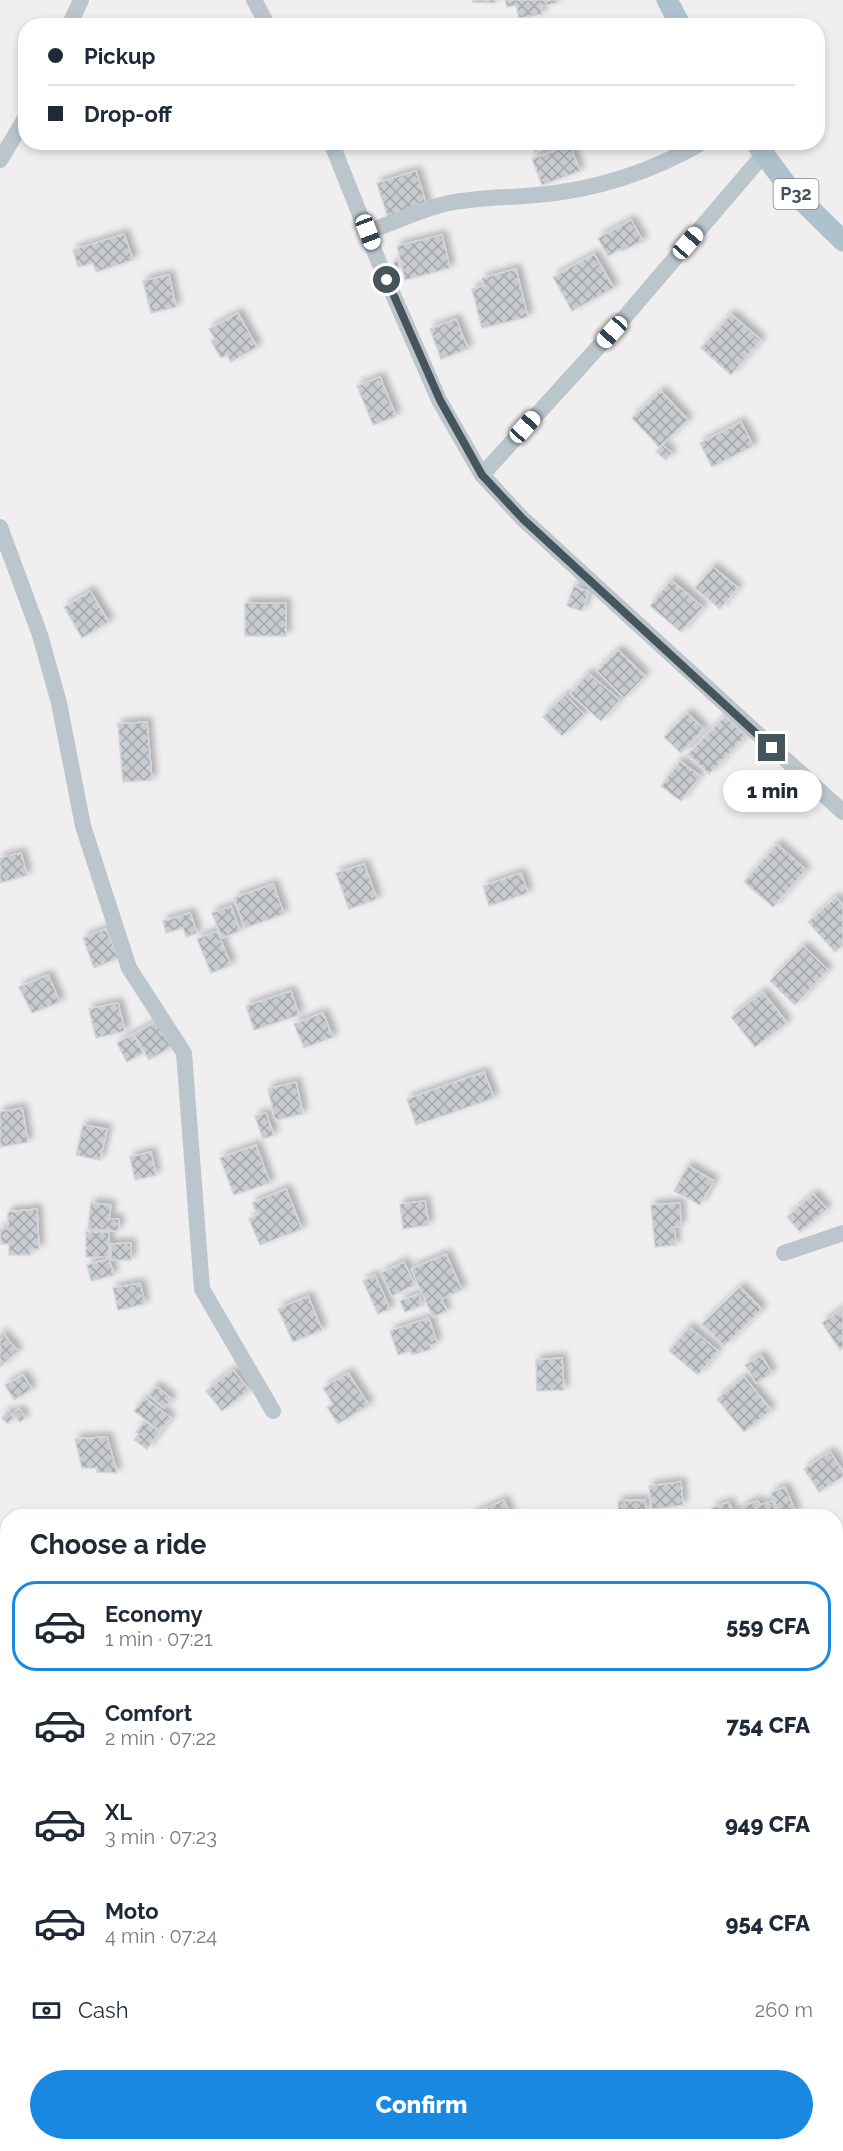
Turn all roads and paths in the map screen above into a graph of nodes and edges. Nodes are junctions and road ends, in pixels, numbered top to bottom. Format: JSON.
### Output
{"nodes":[{"id":1,"x":81,"y":0,"type":"edge"},
{"id":2,"x":254,"y":0,"type":"edge"},
{"id":3,"x":667,"y":0,"type":"edge"},
{"id":4,"x":73,"y":18,"type":"edge"},
{"id":5,"x":264,"y":18,"type":"edge"},
{"id":6,"x":677,"y":18,"type":"edge"},
{"id":7,"x":18,"y":130,"type":"edge"},
{"id":8,"x":334,"y":150,"type":"edge"},
{"id":9,"x":689,"y":150,"type":"edge"},
{"id":10,"x":757,"y":150,"type":"edge"},
{"id":11,"x":760,"y":150,"type":"edge"},
{"id":12,"x":0,"y":160,"type":"edge"},
{"id":13,"x":368,"y":232,"type":"junction"},
{"id":14,"x":843,"y":241,"type":"edge"},
{"id":15,"x":482,"y":475,"type":"junction"},
{"id":16,"x":0,"y":527,"type":"edge"},
{"id":17,"x":843,"y":812,"type":"edge"},
{"id":18,"x":843,"y":1233,"type":"edge"},
{"id":19,"x":784,"y":1252,"type":"dead end"},
{"id":20,"x":273,"y":1411,"type":"dead end"}],
"edges":[{"from":1,"to":4,"type":"street"},
{"from":2,"to":5,"type":"street"},
{"from":3,"to":6,"type":"main road"},
{"from":7,"to":12,"type":"street"},
{"from":8,"to":13,"type":"street"},
{"from":9,"to":13,"type":"street"},
{"from":10,"to":15,"type":"street"},
{"from":11,"to":14,"type":"main road","number":"P32"},
{"from":13,"to":15,"type":"street"},
{"from":15,"to":17,"type":"street"},
{"from":16,"to":20,"type":"street"},
{"from":18,"to":19,"type":"street"}]}
